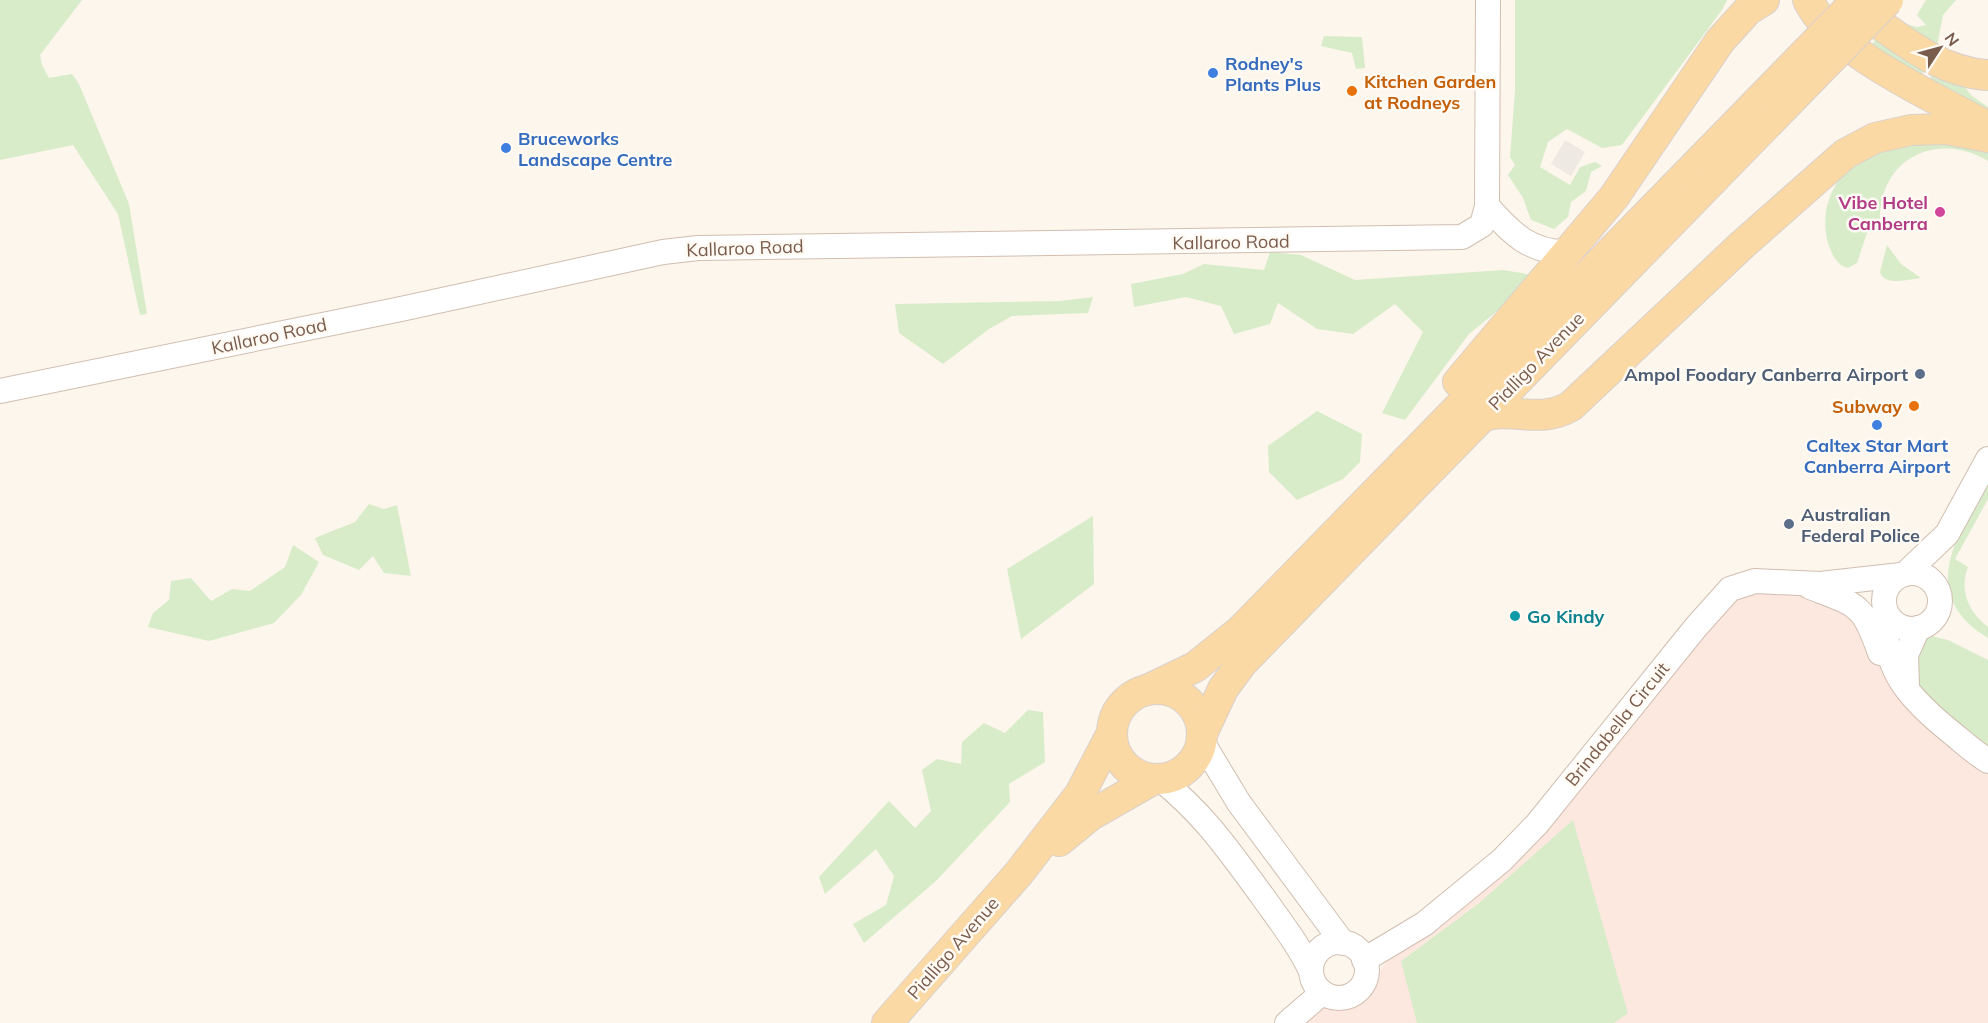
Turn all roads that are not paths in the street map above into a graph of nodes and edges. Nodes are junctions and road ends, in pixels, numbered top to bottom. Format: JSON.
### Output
{"nodes":[{"id":1,"x":1488,"y":0,"type":"edge"},
{"id":2,"x":1764,"y":0,"type":"edge"},
{"id":3,"x":1808,"y":0,"type":"edge"},
{"id":4,"x":1845,"y":0,"type":"edge"},
{"id":5,"x":1857,"y":0,"type":"edge"},
{"id":6,"x":1888,"y":0,"type":"edge"},
{"id":7,"x":1742,"y":12,"type":"edge"},
{"id":8,"x":1817,"y":57,"type":"junction"},
{"id":9,"x":1988,"y":75,"type":"edge"},
{"id":10,"x":1988,"y":127,"type":"edge"},
{"id":11,"x":1988,"y":137,"type":"edge"},
{"id":12,"x":1487,"y":206,"type":"junction"},
{"id":13,"x":1570,"y":252,"type":"junction"},
{"id":14,"x":0,"y":391,"type":"edge"},
{"id":15,"x":1481,"y":417,"type":"junction"},
{"id":16,"x":1988,"y":459,"type":"edge"},
{"id":17,"x":1947,"y":534,"type":"junction"},
{"id":18,"x":1903,"y":574,"type":"junction"},
{"id":19,"x":1289,"y":580,"type":"junction"},
{"id":20,"x":1810,"y":583,"type":"junction"},
{"id":21,"x":1938,"y":592,"type":"junction"},
{"id":22,"x":1887,"y":612,"type":"junction"},
{"id":23,"x":1918,"y":628,"type":"junction"},
{"id":24,"x":1147,"y":690,"type":"junction"},
{"id":25,"x":1909,"y":694,"type":"junction"},
{"id":26,"x":1112,"y":733,"type":"junction"},
{"id":27,"x":1201,"y":737,"type":"junction"},
{"id":28,"x":1988,"y":761,"type":"edge"},
{"id":29,"x":1157,"y":779,"type":"junction"},
{"id":30,"x":1019,"y":873,"type":"junction"},
{"id":31,"x":1343,"y":943,"type":"junction"},
{"id":32,"x":1364,"y":960,"type":"junction"},
{"id":33,"x":1311,"y":971,"type":"junction"},
{"id":34,"x":1322,"y":993,"type":"junction"},
{"id":35,"x":887,"y":1023,"type":"edge"},
{"id":36,"x":1287,"y":1023,"type":"edge"}],
"edges":[{"from":1,"to":12,"type":"street"},
{"from":2,"to":7,"type":"main road"},
{"from":3,"to":10,"type":"main road"},
{"from":4,"to":9,"type":"main road"},
{"from":5,"to":8,"type":"main road","name":"Pialligo Avenue","bridge":true},
{"from":6,"to":8,"type":"main road","name":"Pialligo Avenue","bridge":true},
{"from":7,"to":13,"type":"main road"},
{"from":8,"to":15,"type":"main road","name":"Pialligo Avenue"},
{"from":8,"to":19,"type":"main road","name":"Pialligo Avenue"},
{"from":11,"to":15,"type":"main road"},
{"from":12,"to":13,"type":"street"},
{"from":12,"to":14,"type":"street","name":"Kallaroo Road"},
{"from":13,"to":19,"type":"main road"},
{"from":15,"to":27,"type":"main road","name":"Pialligo Avenue"},
{"from":16,"to":17,"type":"street"},
{"from":17,"to":18,"type":"street"},
{"from":17,"to":21,"type":"street"},
{"from":18,"to":20,"type":"street","name":"Brindabella Circuit"},
{"from":18,"to":21,"type":"street"},
{"from":18,"to":22,"type":"street"},
{"from":19,"to":24,"type":"main road","name":"Pialligo Avenue"},
{"from":20,"to":22,"type":"street"},
{"from":20,"to":25,"type":"street"},
{"from":20,"to":32,"type":"street","name":"Brindabella Circuit"},
{"from":21,"to":23,"type":"street"},
{"from":22,"to":23,"type":"street"},
{"from":22,"to":25,"type":"street"},
{"from":23,"to":25,"type":"street"},
{"from":24,"to":26,"type":"main road"},
{"from":24,"to":27,"type":"main road"},
{"from":25,"to":28,"type":"street"},
{"from":26,"to":29,"type":"main road"},
{"from":26,"to":30,"type":"main road","name":"Pialligo Avenue"},
{"from":27,"to":29,"type":"main road"},
{"from":27,"to":31,"type":"street"},
{"from":29,"to":30,"type":"main road","name":"Pialligo Avenue"},
{"from":29,"to":33,"type":"street"},
{"from":30,"to":35,"type":"main road","name":"Pialligo Avenue"},
{"from":31,"to":32,"type":"street"},
{"from":31,"to":33,"type":"street"},
{"from":32,"to":34,"type":"street"},
{"from":33,"to":34,"type":"street"},
{"from":34,"to":36,"type":"street"}]}
